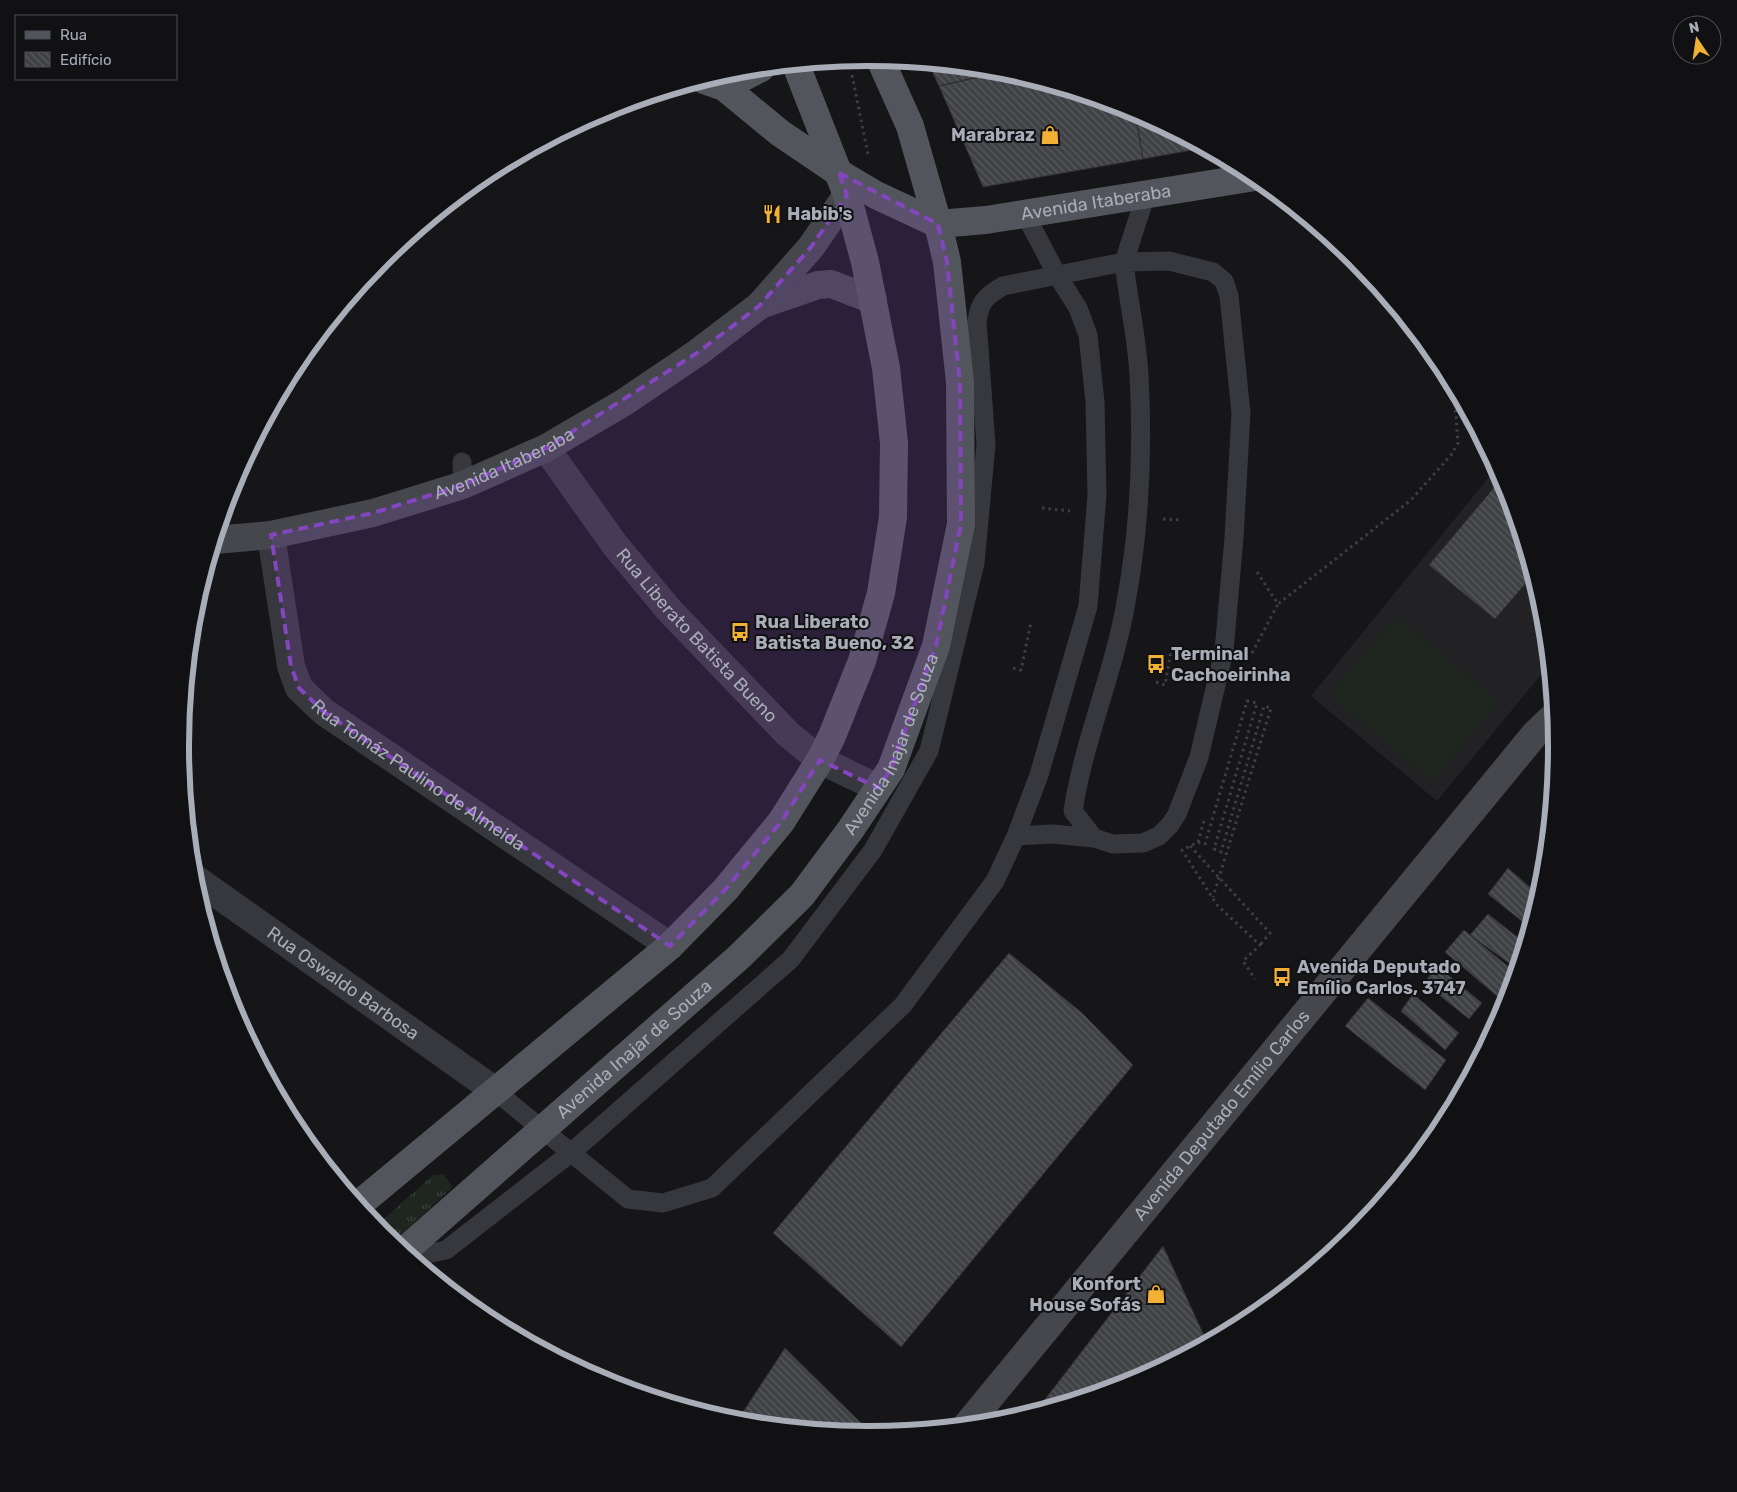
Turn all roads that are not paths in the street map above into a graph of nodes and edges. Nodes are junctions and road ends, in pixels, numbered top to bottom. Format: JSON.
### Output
{"nodes":[{"id":1,"x":883,"y":67,"type":"edge"},
{"id":2,"x":798,"y":70,"type":"edge"},
{"id":3,"x":715,"y":84,"type":"edge"},
{"id":4,"x":1243,"y":179,"type":"edge"},
{"id":5,"x":843,"y":184,"type":"junction"},
{"id":6,"x":1146,"y":194,"type":"junction"},
{"id":7,"x":1025,"y":214,"type":"junction"},
{"id":8,"x":938,"y":224,"type":"junction"},
{"id":9,"x":1124,"y":262,"type":"junction"},
{"id":10,"x":1057,"y":276,"type":"junction"},
{"id":11,"x":874,"y":300,"type":"junction"},
{"id":12,"x":759,"y":306,"type":"junction"},
{"id":13,"x":546,"y":448,"type":"junction"},
{"id":14,"x":271,"y":535,"type":"junction"},
{"id":15,"x":221,"y":539,"type":"edge"},
{"id":16,"x":1548,"y":727,"type":"edge"},
{"id":17,"x":820,"y":760,"type":"junction"},
{"id":18,"x":878,"y":788,"type":"junction"},
{"id":19,"x":1016,"y":836,"type":"junction"},
{"id":20,"x":1094,"y":838,"type":"junction"},
{"id":21,"x":203,"y":884,"type":"edge"},
{"id":22,"x":670,"y":946,"type":"junction"},
{"id":23,"x":494,"y":1090,"type":"junction"},
{"id":24,"x":543,"y":1131,"type":"junction"},
{"id":25,"x":572,"y":1152,"type":"junction"},
{"id":26,"x":363,"y":1200,"type":"edge"},
{"id":27,"x":409,"y":1247,"type":"edge"},
{"id":28,"x":418,"y":1256,"type":"edge"},
{"id":29,"x":974,"y":1417,"type":"edge"}],
"edges":[{"from":1,"to":8,"type":"main road","name":"Avenida Inajar de Souza"},
{"from":2,"to":5,"type":"main road"},
{"from":3,"to":5,"type":"main road"},
{"from":4,"to":6,"type":"main road","name":"Avenida Itaberaba"},
{"from":5,"to":8,"type":"main road"},
{"from":5,"to":11,"type":"main road"},
{"from":5,"to":12,"type":"main road","name":"Avenida Itaberaba"},
{"from":6,"to":7,"type":"main road","name":"Avenida Itaberaba"},
{"from":6,"to":9,"type":"lane"},
{"from":7,"to":8,"type":"main road","name":"Avenida Itaberaba"},
{"from":7,"to":10,"type":"lane"},
{"from":8,"to":18,"type":"main road","name":"Avenida Inajar de Souza"},
{"from":9,"to":10,"type":"lane"},
{"from":9,"to":20,"type":"lane"},
{"from":9,"to":20,"type":"lane"},
{"from":10,"to":19,"type":"lane"},
{"from":10,"to":25,"type":"lane"},
{"from":11,"to":12,"type":"main road","name":"Avenida Itaberaba"},
{"from":11,"to":17,"type":"main road"},
{"from":12,"to":13,"type":"main road","name":"Avenida Itaberaba"},
{"from":13,"to":14,"type":"main road","name":"Avenida Itaberaba"},
{"from":13,"to":17,"type":"street","name":"Rua Liberato Batista Bueno"},
{"from":14,"to":15,"type":"main road","name":"Avenida Itaberaba"},
{"from":14,"to":22,"type":"street","name":"Rua Tomáz Paulino de Almeida"},
{"from":16,"to":29,"type":"main road","name":"Avenida Deputado Emílio Carlos"},
{"from":17,"to":18,"type":"street","name":"Rua Liberato Batista Bueno"},
{"from":17,"to":22,"type":"main road"},
{"from":18,"to":24,"type":"main road","name":"Avenida Inajar de Souza"},
{"from":19,"to":20,"type":"lane"},
{"from":19,"to":25,"type":"lane"},
{"from":21,"to":23,"type":"street","name":"Rua Oswaldo Barbosa"},
{"from":22,"to":23,"type":"main road"},
{"from":23,"to":24,"type":"lane"},
{"from":23,"to":26,"type":"main road"},
{"from":24,"to":25,"type":"lane"},
{"from":24,"to":27,"type":"main road","name":"Avenida Inajar de Souza"},
{"from":25,"to":28,"type":"lane"}]}
